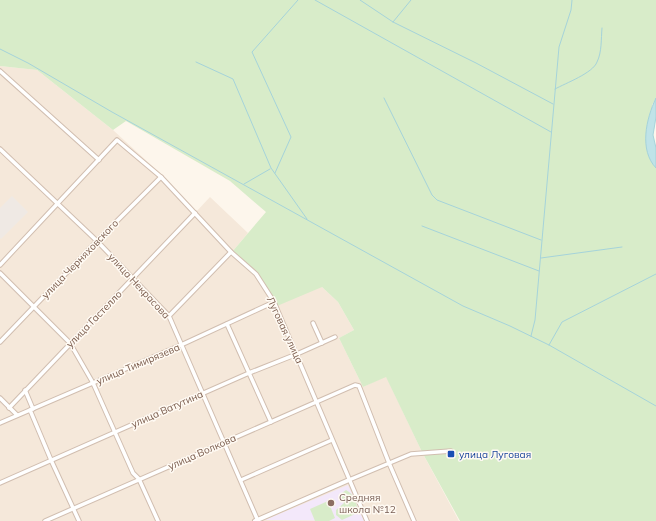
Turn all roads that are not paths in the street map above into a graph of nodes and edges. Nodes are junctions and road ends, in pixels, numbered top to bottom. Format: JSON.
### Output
{"nodes":[{"id":1,"x":0,"y":71,"type":"edge"},
{"id":2,"x":0,"y":149,"type":"edge"},
{"id":3,"x":99,"y":160,"type":"junction"},
{"id":4,"x":161,"y":177,"type":"junction"},
{"id":5,"x":57,"y":204,"type":"junction"},
{"id":6,"x":195,"y":213,"type":"junction"},
{"id":7,"x":97,"y":241,"type":"junction"},
{"id":8,"x":231,"y":252,"type":"junction"},
{"id":9,"x":0,"y":265,"type":"edge"},
{"id":10,"x":0,"y":273,"type":"edge"},
{"id":11,"x":133,"y":279,"type":"junction"},
{"id":12,"x":274,"y":302,"type":"junction"},
{"id":13,"x":34,"y":306,"type":"junction"},
{"id":14,"x":169,"y":316,"type":"junction"},
{"id":15,"x":313,"y":323,"type":"dead end"},
{"id":16,"x":227,"y":324,"type":"junction"},
{"id":17,"x":335,"y":337,"type":"dead end"},
{"id":18,"x":0,"y":342,"type":"edge"},
{"id":19,"x":70,"y":343,"type":"junction"},
{"id":20,"x":322,"y":343,"type":"junction"},
{"id":21,"x":181,"y":345,"type":"junction"},
{"id":22,"x":297,"y":354,"type":"junction"},
{"id":23,"x":249,"y":373,"type":"junction"},
{"id":24,"x":93,"y":383,"type":"junction"},
{"id":25,"x":24,"y":390,"type":"junction"},
{"id":26,"x":204,"y":393,"type":"junction"},
{"id":27,"x":0,"y":398,"type":"edge"},
{"id":28,"x":316,"y":402,"type":"junction"},
{"id":29,"x":9,"y":408,"type":"junction"},
{"id":30,"x":32,"y":410,"type":"junction"},
{"id":31,"x":17,"y":415,"type":"junction"},
{"id":32,"x":271,"y":422,"type":"junction"},
{"id":33,"x":0,"y":423,"type":"edge"},
{"id":34,"x":115,"y":432,"type":"junction"},
{"id":35,"x":332,"y":440,"type":"junction"},
{"id":36,"x":224,"y":442,"type":"junction"},
{"id":37,"x":451,"y":451,"type":"dead end"},
{"id":38,"x":51,"y":460,"type":"junction"},
{"id":39,"x":388,"y":463,"type":"junction"},
{"id":40,"x":139,"y":479,"type":"junction"},
{"id":41,"x":241,"y":480,"type":"junction"},
{"id":42,"x":349,"y":480,"type":"junction"},
{"id":43,"x":0,"y":482,"type":"edge"},
{"id":44,"x":73,"y":508,"type":"junction"},
{"id":45,"x":45,"y":521,"type":"edge"},
{"id":46,"x":79,"y":521,"type":"edge"},
{"id":47,"x":158,"y":521,"type":"edge"},
{"id":48,"x":257,"y":521,"type":"edge"},
{"id":49,"x":367,"y":521,"type":"edge"},
{"id":50,"x":414,"y":521,"type":"edge"}],
"edges":[{"from":1,"to":3,"type":"street"},
{"from":2,"to":5,"type":"street","name":"улица Некрасова"},
{"from":3,"to":4,"type":"street","name":"Луговая улица"},
{"from":3,"to":5,"type":"street"},
{"from":4,"to":6,"type":"street","name":"Луговая улица"},
{"from":4,"to":7,"type":"street","name":"улица Черняховского"},
{"from":5,"to":7,"type":"street","name":"улица Некрасова"},
{"from":5,"to":9,"type":"street"},
{"from":6,"to":8,"type":"street","name":"Луговая улица"},
{"from":6,"to":11,"type":"street","name":"улица Гастелло"},
{"from":7,"to":11,"type":"street","name":"улица Некрасова"},
{"from":7,"to":13,"type":"street","name":"улица Черняховского"},
{"from":8,"to":12,"type":"street","name":"Луговая улица"},
{"from":8,"to":14,"type":"street"},
{"from":10,"to":13,"type":"street"},
{"from":11,"to":14,"type":"street","name":"улица Некрасова"},
{"from":11,"to":19,"type":"street","name":"улица Гастелло"},
{"from":12,"to":16,"type":"street","name":"улица Тимирязева"},
{"from":12,"to":22,"type":"street","name":"Луговая улица"},
{"from":13,"to":18,"type":"street","name":"улица Черняховского"},
{"from":13,"to":19,"type":"street"},
{"from":14,"to":21,"type":"street","name":"улица Некрасова"},
{"from":15,"to":20,"type":"street"},
{"from":16,"to":21,"type":"street","name":"улица Тимирязева"},
{"from":16,"to":23,"type":"street"},
{"from":17,"to":20,"type":"street","name":"улица Ватутина"},
{"from":19,"to":24,"type":"street"},
{"from":19,"to":25,"type":"street","name":"улица Гастелло"},
{"from":20,"to":22,"type":"street","name":"улица Ватутина"},
{"from":21,"to":24,"type":"street","name":"улица Тимирязева"},
{"from":21,"to":26,"type":"street","name":"улица Некрасова"},
{"from":22,"to":23,"type":"street","name":"улица Ватутина"},
{"from":22,"to":28,"type":"street","name":"Луговая улица"},
{"from":23,"to":26,"type":"street","name":"улица Ватутина"},
{"from":23,"to":32,"type":"street"},
{"from":24,"to":30,"type":"street","name":"улица Тимирязева"},
{"from":24,"to":34,"type":"street"},
{"from":25,"to":29,"type":"street","name":"улица Гастелло"},
{"from":25,"to":30,"type":"street"},
{"from":26,"to":34,"type":"street","name":"улица Ватутина"},
{"from":26,"to":36,"type":"street","name":"улица Некрасова"},
{"from":27,"to":29,"type":"street"},
{"from":28,"to":32,"type":"street","name":"улица Волкова"},
{"from":28,"to":35,"type":"street","name":"Луговая улица"},
{"from":28,"to":39,"type":"street","name":"улица Волкова"},
{"from":29,"to":31,"type":"street"},
{"from":30,"to":31,"type":"street","name":"улица Тимирязева"},
{"from":30,"to":38,"type":"street"},
{"from":31,"to":33,"type":"street","name":"улица Тимирязева"},
{"from":32,"to":36,"type":"street","name":"улица Волкова"},
{"from":34,"to":38,"type":"street","name":"улица Ватутина"},
{"from":34,"to":40,"type":"street"},
{"from":35,"to":41,"type":"street"},
{"from":35,"to":42,"type":"street","name":"Луговая улица"},
{"from":36,"to":40,"type":"street","name":"улица Волкова"},
{"from":36,"to":41,"type":"street","name":"улица Некрасова"},
{"from":37,"to":39,"type":"street"},
{"from":38,"to":43,"type":"street","name":"улица Ватутина"},
{"from":38,"to":44,"type":"street"},
{"from":39,"to":42,"type":"street"},
{"from":39,"to":50,"type":"street"},
{"from":40,"to":44,"type":"street","name":"улица Волкова"},
{"from":40,"to":47,"type":"street"},
{"from":41,"to":48,"type":"street","name":"улица Некрасова"},
{"from":42,"to":48,"type":"street"},
{"from":42,"to":49,"type":"street","name":"Луговая улица"},
{"from":44,"to":45,"type":"street","name":"улица Волкова"},
{"from":44,"to":46,"type":"street"}]}
